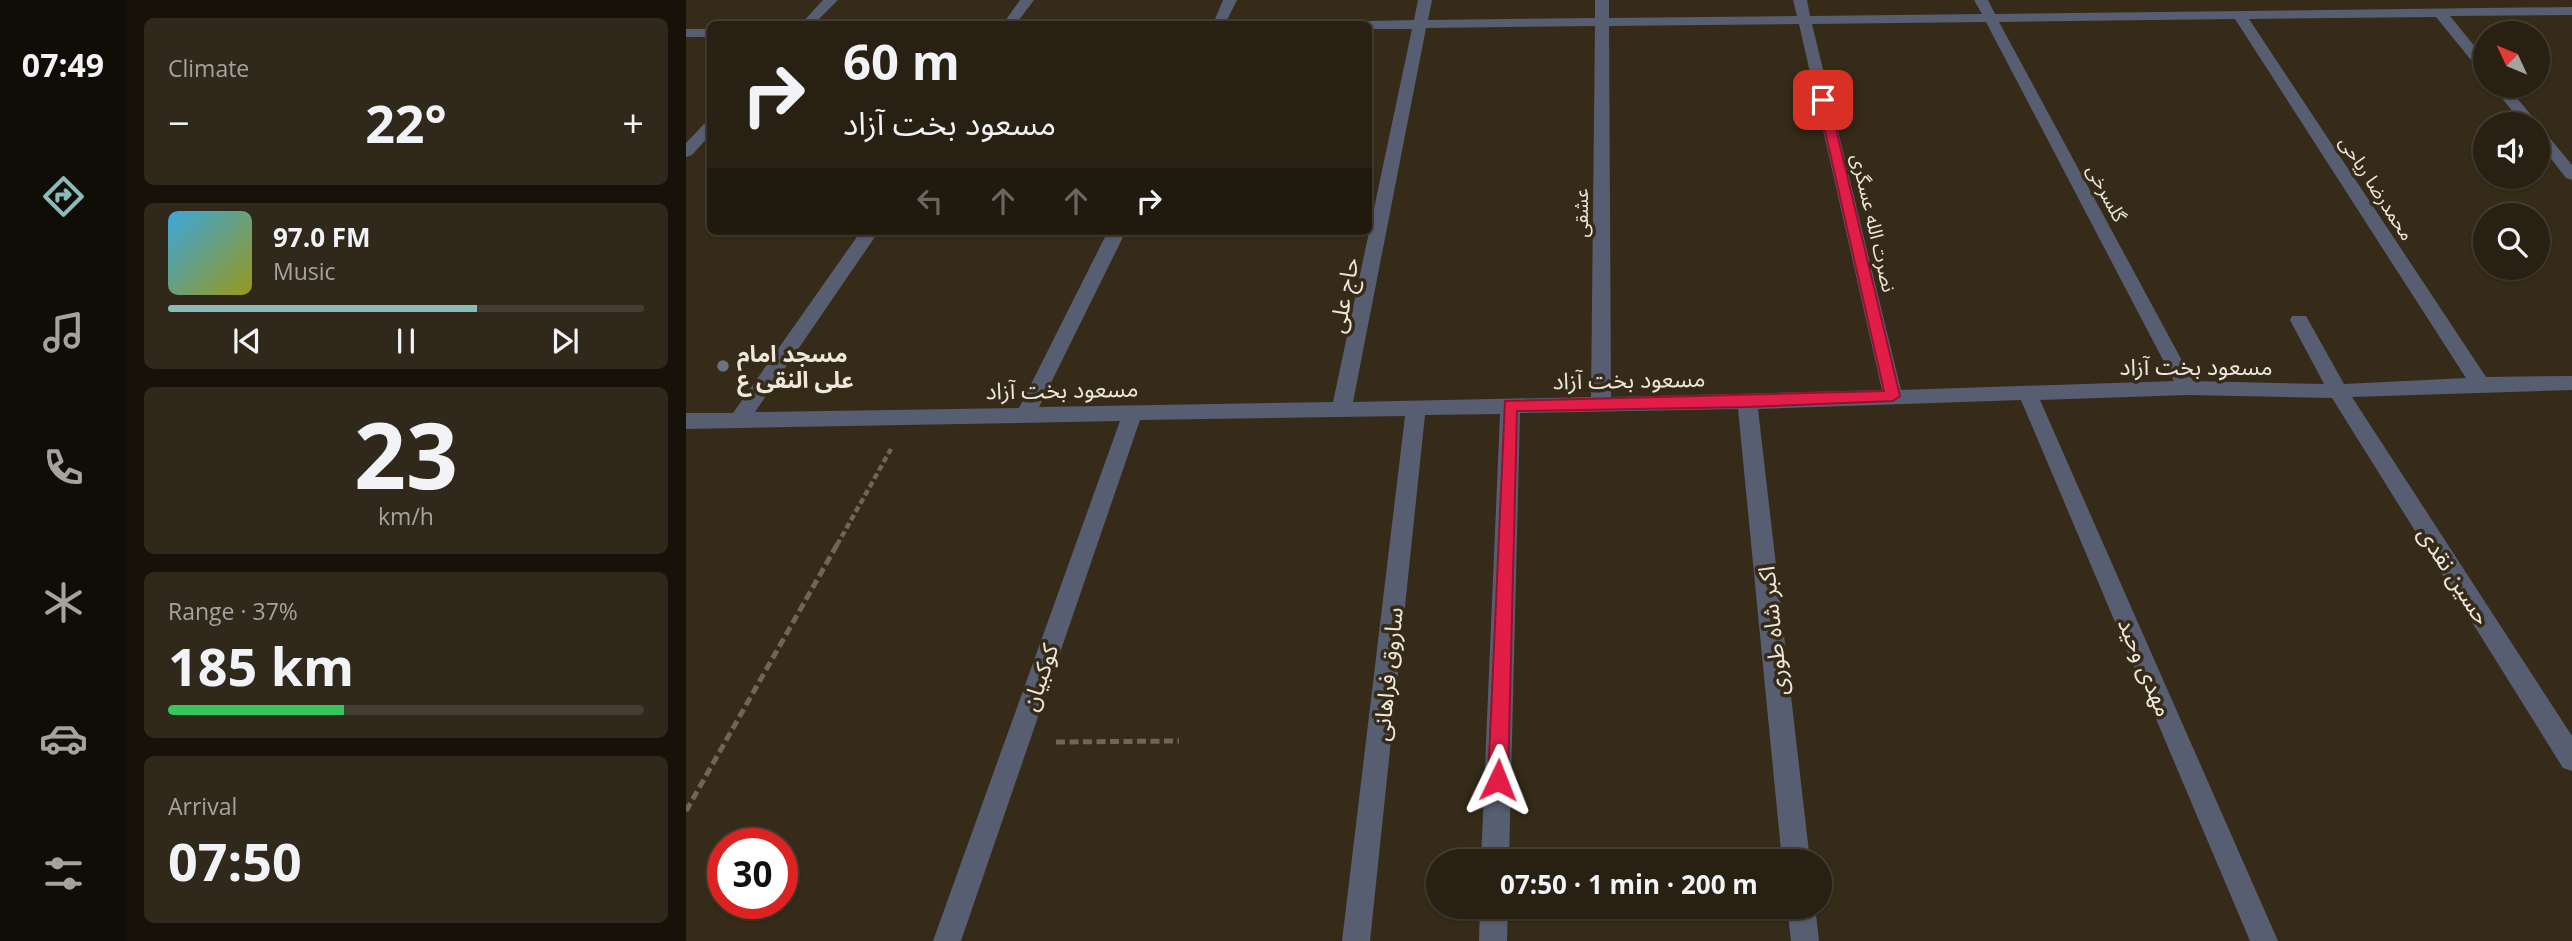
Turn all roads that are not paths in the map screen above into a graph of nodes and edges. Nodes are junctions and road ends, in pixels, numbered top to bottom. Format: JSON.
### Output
{"nodes":[{"id":1,"x":831,"y":0,"type":"edge"},
{"id":2,"x":1027,"y":0,"type":"edge"},
{"id":3,"x":1230,"y":0,"type":"edge"},
{"id":4,"x":1425,"y":0,"type":"edge"},
{"id":5,"x":1602,"y":0,"type":"edge"},
{"id":6,"x":1800,"y":0,"type":"edge"},
{"id":7,"x":1981,"y":0,"type":"edge"},
{"id":8,"x":2162,"y":0,"type":"edge"},
{"id":9,"x":2337,"y":0,"type":"edge"},
{"id":10,"x":2518,"y":0,"type":"edge"},
{"id":11,"x":2572,"y":10,"type":"edge"},
{"id":12,"x":2530,"y":11,"type":"junction"},
{"id":13,"x":2439,"y":12,"type":"junction"},
{"id":14,"x":2351,"y":13,"type":"junction"},
{"id":15,"x":2239,"y":14,"type":"junction"},
{"id":16,"x":2173,"y":15,"type":"junction"},
{"id":17,"x":1989,"y":17,"type":"junction"},
{"id":18,"x":1804,"y":20,"type":"junction"},
{"id":19,"x":810,"y":21,"type":"edge"},
{"id":20,"x":1011,"y":21,"type":"edge"},
{"id":21,"x":1220,"y":21,"type":"edge"},
{"id":22,"x":1602,"y":22,"type":"junction"},
{"id":23,"x":1420,"y":24,"type":"junction"},
{"id":24,"x":1372,"y":25,"type":"edge"},
{"id":25,"x":686,"y":33,"type":"edge"},
{"id":26,"x":707,"y":33,"type":"edge"},
{"id":27,"x":2473,"y":53,"type":"edge"},
{"id":28,"x":2509,"y":98,"type":"edge"},
{"id":29,"x":2521,"y":112,"type":"edge"},
{"id":30,"x":707,"y":129,"type":"edge"},
{"id":31,"x":2550,"y":148,"type":"edge"},
{"id":32,"x":686,"y":152,"type":"edge"},
{"id":33,"x":2572,"y":175,"type":"edge"},
{"id":34,"x":867,"y":235,"type":"edge"},
{"id":35,"x":1115,"y":235,"type":"edge"},
{"id":36,"x":2299,"y":320,"type":"dead end"},
{"id":37,"x":2572,"y":383,"type":"edge"},
{"id":38,"x":2480,"y":384,"type":"junction"},
{"id":39,"x":2187,"y":388,"type":"junction"},
{"id":40,"x":2337,"y":391,"type":"junction"},
{"id":41,"x":2028,"y":394,"type":"junction"},
{"id":42,"x":1893,"y":396,"type":"junction"},
{"id":43,"x":1747,"y":402,"type":"junction"},
{"id":44,"x":1601,"y":403,"type":"junction"},
{"id":45,"x":1510,"y":405,"type":"junction"},
{"id":46,"x":1416,"y":407,"type":"junction"},
{"id":47,"x":1342,"y":409,"type":"junction"},
{"id":48,"x":1133,"y":412,"type":"junction"},
{"id":49,"x":1026,"y":414,"type":"junction"},
{"id":50,"x":739,"y":420,"type":"junction"},
{"id":51,"x":686,"y":421,"type":"edge"},
{"id":52,"x":2572,"y":758,"type":"edge"},
{"id":53,"x":1495,"y":849,"type":"edge"},
{"id":54,"x":1796,"y":849,"type":"edge"},
{"id":55,"x":1494,"y":919,"type":"edge"},
{"id":56,"x":1802,"y":919,"type":"edge"},
{"id":57,"x":947,"y":941,"type":"edge"},
{"id":58,"x":1356,"y":941,"type":"edge"},
{"id":59,"x":1493,"y":941,"type":"edge"},
{"id":60,"x":1805,"y":941,"type":"edge"},
{"id":61,"x":2264,"y":941,"type":"edge"}],
"edges":[{"from":1,"to":19,"type":"street"},
{"from":2,"to":20,"type":"street"},
{"from":3,"to":21,"type":"street"},
{"from":4,"to":23,"type":"street","name":"حاج علی"},
{"from":5,"to":22,"type":"street","name":"عشقی"},
{"from":6,"to":18,"type":"street","name":"نصرت الله عسگری"},
{"from":7,"to":17,"type":"street","name":"گلسرخی"},
{"from":8,"to":16,"type":"street"},
{"from":9,"to":14,"type":"street"},
{"from":10,"to":12,"type":"street"},
{"from":11,"to":12,"type":"street"},
{"from":12,"to":13,"type":"street"},
{"from":13,"to":14,"type":"street"},
{"from":13,"to":27,"type":"street"},
{"from":14,"to":15,"type":"street"},
{"from":15,"to":16,"type":"street"},
{"from":15,"to":38,"type":"street","name":"محمدرضا ریاحی"},
{"from":16,"to":17,"type":"street"},
{"from":17,"to":18,"type":"street"},
{"from":17,"to":39,"type":"street","name":"گلسرخی"},
{"from":18,"to":22,"type":"street"},
{"from":18,"to":42,"type":"street","name":"نصرت الله عسگری"},
{"from":22,"to":23,"type":"street"},
{"from":22,"to":44,"type":"street","name":"عشقی"},
{"from":23,"to":24,"type":"street"},
{"from":23,"to":47,"type":"street","name":"حاج علی"},
{"from":25,"to":26,"type":"street"},
{"from":28,"to":29,"type":"street"},
{"from":30,"to":32,"type":"street"},
{"from":31,"to":33,"type":"street"},
{"from":34,"to":50,"type":"street"},
{"from":35,"to":49,"type":"street"},
{"from":36,"to":40,"type":"street","name":"حسین نقدی"},
{"from":37,"to":38,"type":"street","name":"مسعود بخت آزاد"},
{"from":38,"to":40,"type":"street","name":"مسعود بخت آزاد"},
{"from":39,"to":40,"type":"street","name":"مسعود بخت آزاد"},
{"from":39,"to":41,"type":"street","name":"مسعود بخت آزاد"},
{"from":40,"to":52,"type":"street","name":"حسین نقدی"},
{"from":41,"to":42,"type":"street","name":"مسعود بخت آزاد"},
{"from":41,"to":61,"type":"street","name":"مهدی وحید"},
{"from":42,"to":43,"type":"street","name":"مسعود بخت آزاد"},
{"from":43,"to":44,"type":"street","name":"مسعود بخت آزاد"},
{"from":43,"to":54,"type":"street","name":"اکبر شاه طوری"},
{"from":44,"to":45,"type":"street","name":"مسعود بخت آزاد"},
{"from":45,"to":46,"type":"street","name":"مسعود بخت آزاد"},
{"from":45,"to":53,"type":"street"},
{"from":46,"to":47,"type":"street","name":"مسعود بخت آزاد"},
{"from":46,"to":58,"type":"street","name":"ساروق فراهانی"},
{"from":47,"to":48,"type":"street","name":"مسعود بخت آزاد"},
{"from":48,"to":49,"type":"street","name":"مسعود بخت آزاد"},
{"from":48,"to":57,"type":"street","name":"کوکبیان"},
{"from":49,"to":50,"type":"street","name":"مسعود بخت آزاد"},
{"from":50,"to":51,"type":"street","name":"مسعود بخت آزاد"},
{"from":55,"to":59,"type":"street"},
{"from":56,"to":60,"type":"street"}]}
